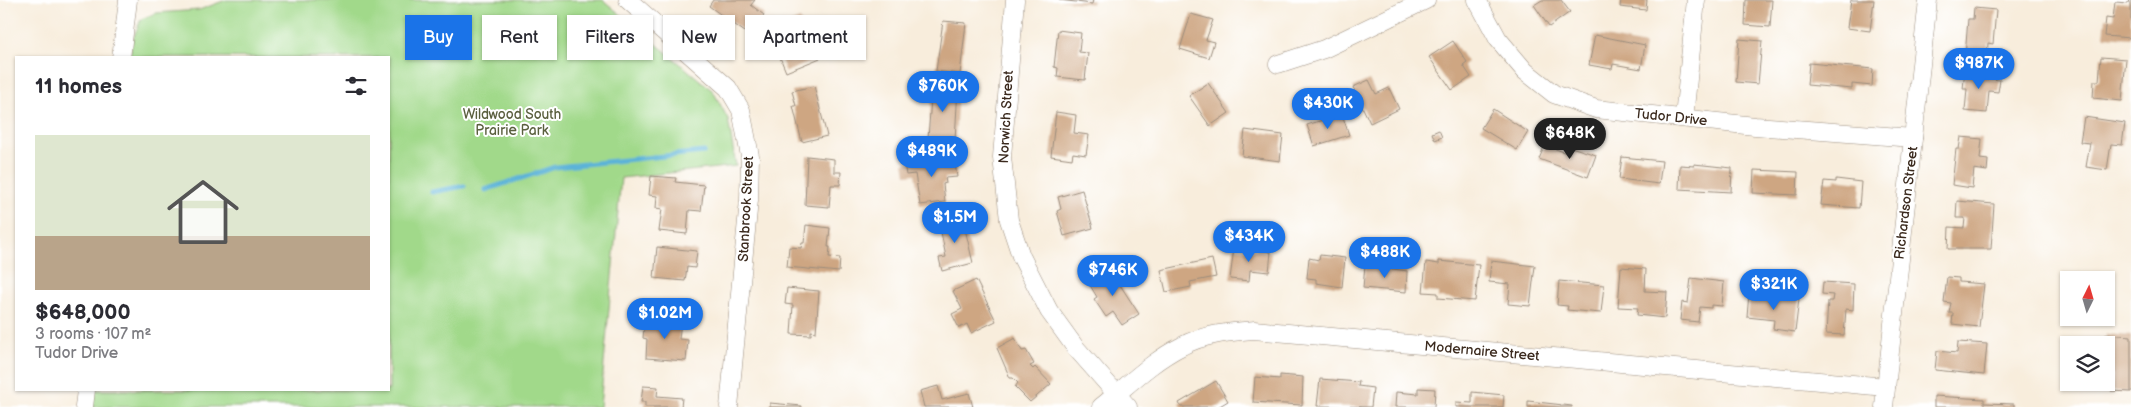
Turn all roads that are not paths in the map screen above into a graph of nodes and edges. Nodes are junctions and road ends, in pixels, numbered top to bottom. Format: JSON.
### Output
{"nodes":[{"id":1,"x":128,"y":0,"type":"edge"},
{"id":2,"x":628,"y":0,"type":"edge"},
{"id":3,"x":1015,"y":0,"type":"edge"},
{"id":4,"x":1426,"y":0,"type":"edge"},
{"id":5,"x":1477,"y":0,"type":"edge"},
{"id":6,"x":1696,"y":0,"type":"edge"},
{"id":7,"x":1928,"y":0,"type":"edge"},
{"id":8,"x":121,"y":56,"type":"edge"},
{"id":9,"x":1278,"y":64,"type":"dead end"},
{"id":10,"x":1684,"y":118,"type":"junction"},
{"id":11,"x":1913,"y":138,"type":"junction"},
{"id":12,"x":1886,"y":387,"type":"junction"},
{"id":13,"x":86,"y":391,"type":"edge"},
{"id":14,"x":1123,"y":400,"type":"edge"},
{"id":15,"x":84,"y":407,"type":"edge"},
{"id":16,"x":729,"y":407,"type":"edge"},
{"id":17,"x":1101,"y":407,"type":"edge"},
{"id":18,"x":1884,"y":407,"type":"edge"}],
"edges":[{"from":1,"to":8,"type":"street"},
{"from":2,"to":16,"type":"street","name":"Stanbrook Street"},
{"from":3,"to":14,"type":"street","name":"Norwich Street"},
{"from":4,"to":9,"type":"street"},
{"from":5,"to":10,"type":"street","name":"Tudor Drive"},
{"from":6,"to":10,"type":"street"},
{"from":7,"to":11,"type":"street","name":"Richardson Street"},
{"from":10,"to":11,"type":"street","name":"Tudor Drive"},
{"from":11,"to":12,"type":"street","name":"Richardson Street"},
{"from":12,"to":14,"type":"street","name":"Modernaire Street"},
{"from":12,"to":18,"type":"street","name":"Richardson Street"},
{"from":13,"to":15,"type":"street"},
{"from":14,"to":17,"type":"street","name":"Modernaire Street"}]}
